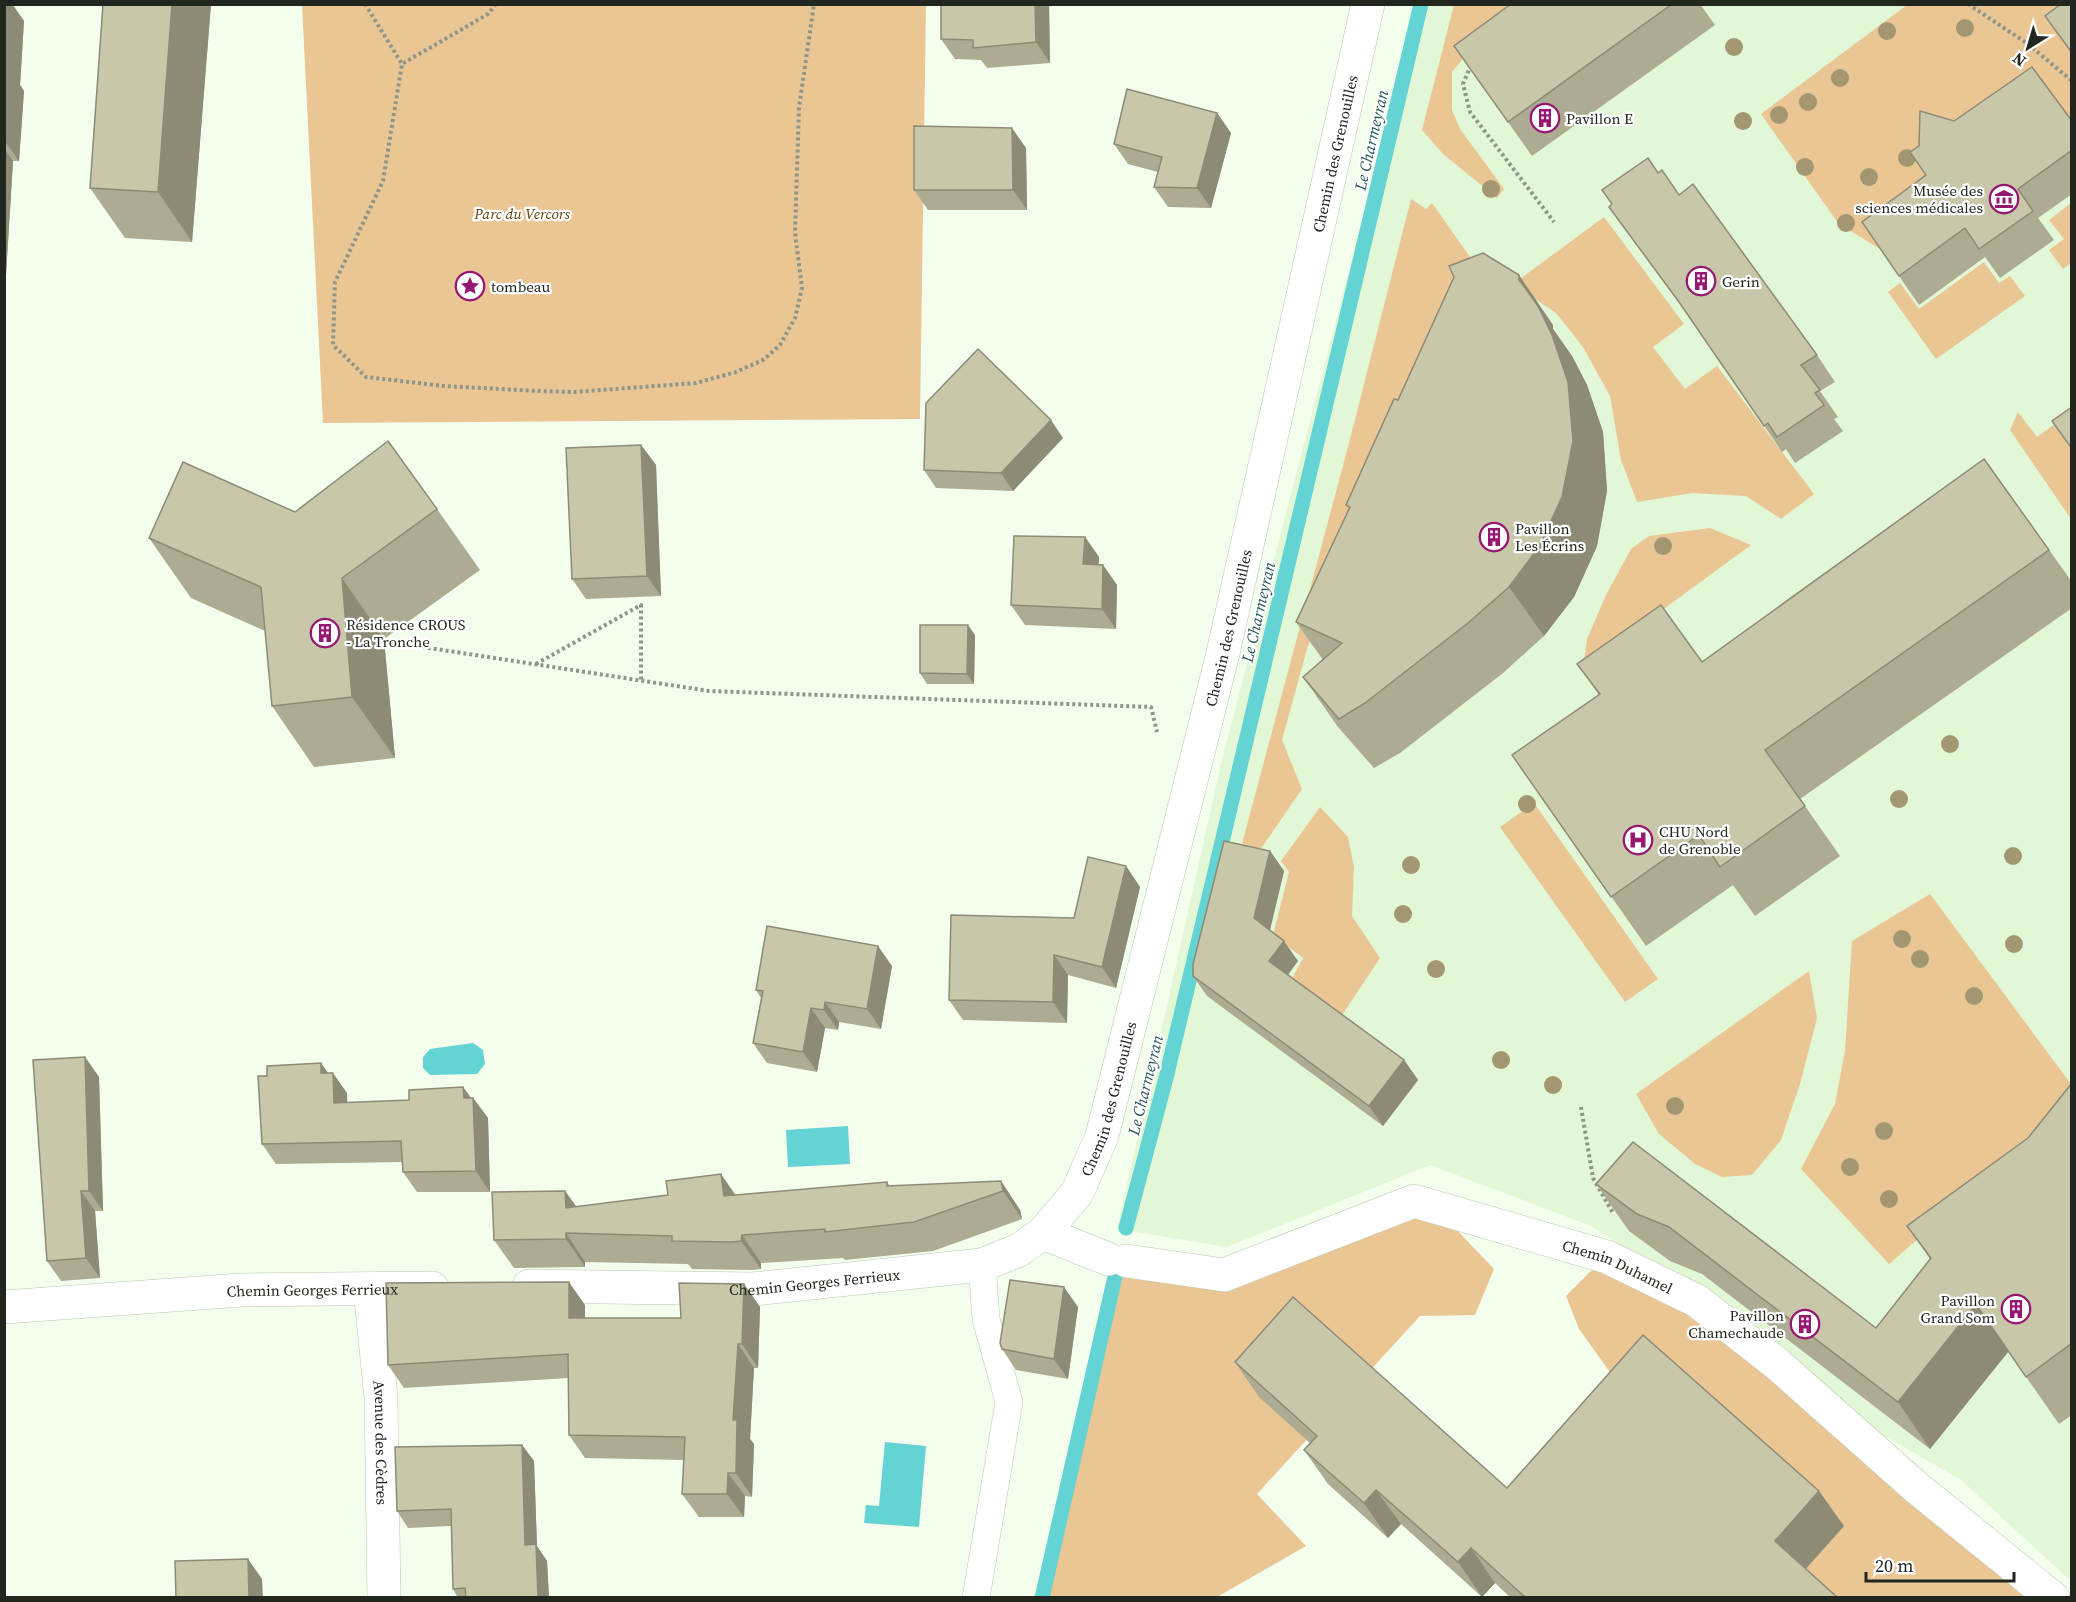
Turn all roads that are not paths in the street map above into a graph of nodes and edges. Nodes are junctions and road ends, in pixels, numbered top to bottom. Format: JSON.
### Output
{"nodes":[{"id":1,"x":1368,"y":4,"type":"edge"},
{"id":2,"x":1043,"y":1233,"type":"junction"},
{"id":3,"x":982,"y":1265,"type":"junction"},
{"id":4,"x":460,"y":1287,"type":"edge"},
{"id":5,"x":495,"y":1287,"type":"edge"},
{"id":6,"x":370,"y":1289,"type":"junction"},
{"id":7,"x":4,"y":1307,"type":"edge"},
{"id":8,"x":384,"y":1598,"type":"edge"},
{"id":9,"x":976,"y":1598,"type":"edge"},
{"id":10,"x":2053,"y":1598,"type":"edge"}],
"edges":[{"from":1,"to":2,"type":"street","name":"Chemin des Grenouilles"},
{"from":2,"to":3,"type":"street","name":"Chemin Georges Ferrieux"},
{"from":2,"to":10,"type":"street","name":"Chemin Duhamel"},
{"from":3,"to":5,"type":"street","name":"Chemin Georges Ferrieux"},
{"from":3,"to":9,"type":"lane"},
{"from":4,"to":6,"type":"street","name":"Chemin Georges Ferrieux"},
{"from":6,"to":7,"type":"street","name":"Chemin Georges Ferrieux"},
{"from":6,"to":8,"type":"street","name":"Avenue des Cèdres"}]}
